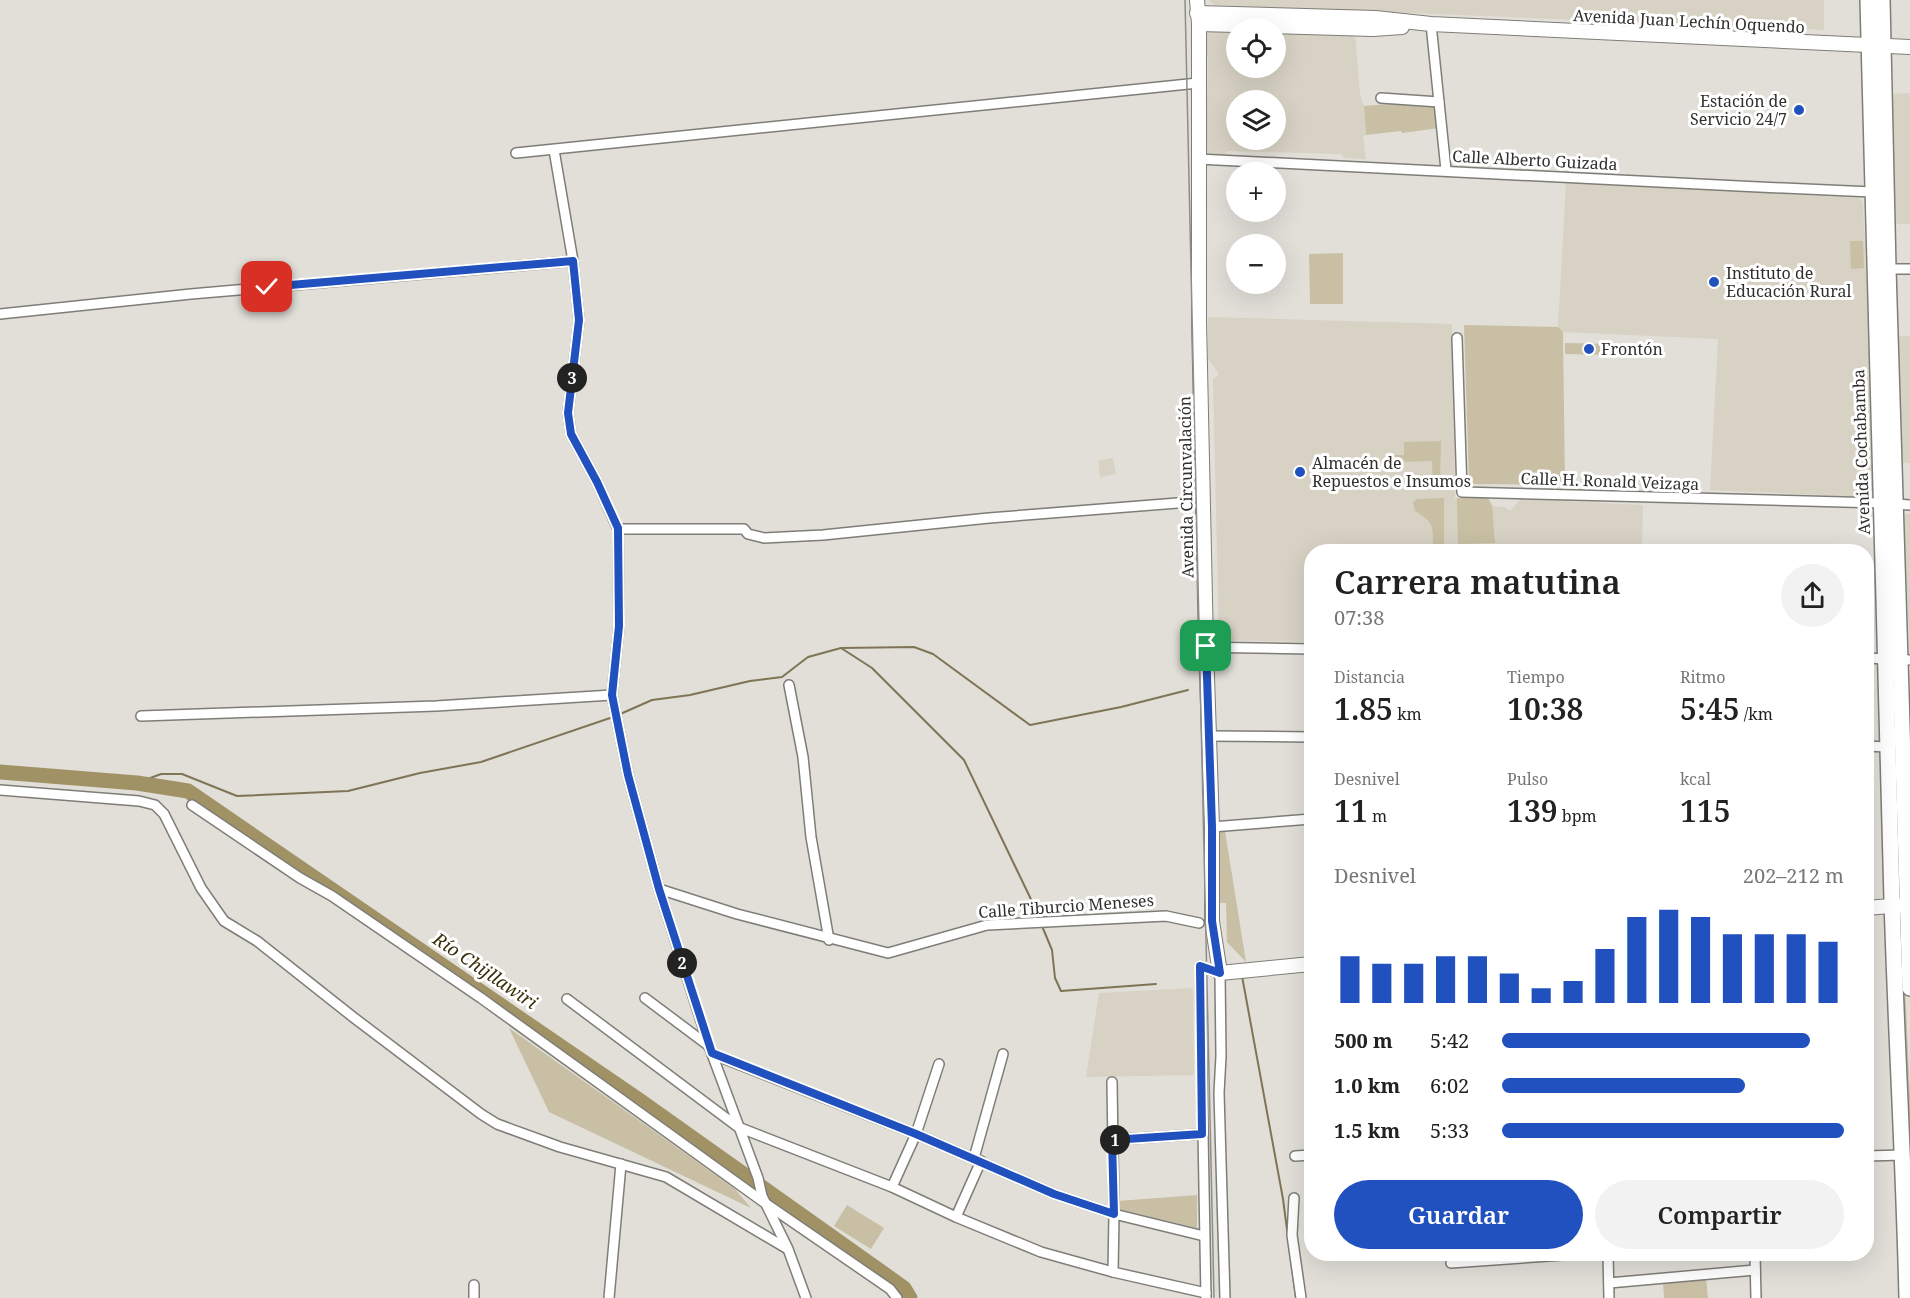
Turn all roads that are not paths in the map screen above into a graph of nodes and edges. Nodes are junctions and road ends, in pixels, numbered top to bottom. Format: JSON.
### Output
{"nodes":[{"id":1,"x":1868,"y":0,"type":"edge"},
{"id":2,"x":1882,"y":0,"type":"edge"},
{"id":3,"x":1197,"y":12,"type":"edge"},
{"id":4,"x":1431,"y":24,"type":"junction"},
{"id":5,"x":1876,"y":47,"type":"junction"},
{"id":6,"x":1910,"y":47,"type":"edge"},
{"id":7,"x":1198,"y":83,"type":"junction"},
{"id":8,"x":1380,"y":98,"type":"dead end"},
{"id":9,"x":1438,"y":102,"type":"junction"},
{"id":10,"x":554,"y":150,"type":"junction"},
{"id":11,"x":516,"y":153,"type":"dead end"},
{"id":12,"x":1198,"y":159,"type":"junction"},
{"id":13,"x":1446,"y":170,"type":"junction"},
{"id":14,"x":1872,"y":192,"type":"junction"},
{"id":15,"x":573,"y":261,"type":"junction"},
{"id":16,"x":1880,"y":269,"type":"junction"},
{"id":17,"x":1910,"y":269,"type":"edge"},
{"id":18,"x":0,"y":314,"type":"edge"},
{"id":19,"x":1458,"y":338,"type":"dead end"},
{"id":20,"x":1190,"y":502,"type":"dead end"},
{"id":21,"x":1895,"y":504,"type":"edge"},
{"id":22,"x":618,"y":528,"type":"junction"},
{"id":23,"x":1206,"y":646,"type":"junction"},
{"id":24,"x":1191,"y":647,"type":"dead end"},
{"id":25,"x":1304,"y":649,"type":"edge"},
{"id":26,"x":1874,"y":658,"type":"edge"},
{"id":27,"x":1898,"y":659,"type":"edge"},
{"id":28,"x":789,"y":685,"type":"dead end"},
{"id":29,"x":612,"y":695,"type":"junction"},
{"id":30,"x":141,"y":716,"type":"dead end"},
{"id":31,"x":1208,"y":736,"type":"junction"},
{"id":32,"x":1304,"y":737,"type":"edge"},
{"id":33,"x":1874,"y":746,"type":"edge"},
{"id":34,"x":1887,"y":747,"type":"junction"},
{"id":35,"x":0,"y":790,"type":"edge"},
{"id":36,"x":192,"y":805,"type":"dead end"},
{"id":37,"x":1304,"y":820,"type":"edge"},
{"id":38,"x":1212,"y":827,"type":"junction"},
{"id":39,"x":659,"y":889,"type":"junction"},
{"id":40,"x":1903,"y":905,"type":"edge"},
{"id":41,"x":1874,"y":907,"type":"edge"},
{"id":42,"x":1199,"y":923,"type":"dead end"},
{"id":43,"x":829,"y":940,"type":"junction"},
{"id":44,"x":1304,"y":965,"type":"edge"},
{"id":45,"x":1220,"y":973,"type":"junction"},
{"id":46,"x":1910,"y":988,"type":"edge"},
{"id":47,"x":645,"y":998,"type":"dead end"},
{"id":48,"x":567,"y":999,"type":"dead end"},
{"id":49,"x":711,"y":1050,"type":"junction"},
{"id":50,"x":1004,"y":1054,"type":"dead end"},
{"id":51,"x":939,"y":1064,"type":"dead end"},
{"id":52,"x":1112,"y":1082,"type":"dead end"},
{"id":53,"x":738,"y":1126,"type":"junction"},
{"id":54,"x":916,"y":1134,"type":"junction"},
{"id":55,"x":1202,"y":1134,"type":"junction"},
{"id":56,"x":1112,"y":1140,"type":"junction"},
{"id":57,"x":1304,"y":1155,"type":"edge"},
{"id":58,"x":1295,"y":1156,"type":"dead end"},
{"id":59,"x":1874,"y":1157,"type":"edge"},
{"id":60,"x":977,"y":1159,"type":"junction"},
{"id":61,"x":1907,"y":1160,"type":"edge"},
{"id":62,"x":621,"y":1164,"type":"junction"},
{"id":63,"x":892,"y":1187,"type":"junction"},
{"id":64,"x":1294,"y":1198,"type":"dead end"},
{"id":65,"x":764,"y":1200,"type":"junction"},
{"id":66,"x":1114,"y":1214,"type":"junction"},
{"id":67,"x":956,"y":1217,"type":"junction"},
{"id":68,"x":1204,"y":1236,"type":"junction"},
{"id":69,"x":788,"y":1249,"type":"junction"},
{"id":70,"x":1479,"y":1261,"type":"edge"},
{"id":71,"x":1608,"y":1261,"type":"edge"},
{"id":72,"x":1755,"y":1261,"type":"edge"},
{"id":73,"x":1451,"y":1263,"type":"dead end"},
{"id":74,"x":1755,"y":1270,"type":"junction"},
{"id":75,"x":1113,"y":1272,"type":"junction"},
{"id":76,"x":1609,"y":1283,"type":"junction"},
{"id":77,"x":474,"y":1285,"type":"dead end"},
{"id":78,"x":1206,"y":1296,"type":"edge"},
{"id":79,"x":474,"y":1298,"type":"edge"},
{"id":80,"x":609,"y":1298,"type":"edge"},
{"id":81,"x":806,"y":1298,"type":"edge"},
{"id":82,"x":897,"y":1298,"type":"edge"},
{"id":83,"x":1224,"y":1298,"type":"edge"},
{"id":84,"x":1301,"y":1298,"type":"edge"},
{"id":85,"x":1609,"y":1298,"type":"edge"},
{"id":86,"x":1756,"y":1298,"type":"edge"},
{"id":87,"x":1906,"y":1298,"type":"edge"}],
"edges":[{"from":1,"to":5,"type":"main road","name":"Avenida Cochabamba"},
{"from":2,"to":5,"type":"main road","name":"Avenida Cochabamba"},
{"from":3,"to":4,"type":"street","name":"Avenida Juan Lechín Oquendo"},
{"from":3,"to":7,"type":"street","name":"Avenida Circunvalación"},
{"from":4,"to":5,"type":"street","name":"Avenida Juan Lechín Oquendo"},
{"from":4,"to":9,"type":"street"},
{"from":5,"to":6,"type":"street","name":"Avenida Juan Lechín Oquendo"},
{"from":5,"to":14,"type":"main road","name":"Avenida Cochabamba"},
{"from":5,"to":16,"type":"main road","name":"Avenida Cochabamba"},
{"from":7,"to":10,"type":"street"},
{"from":7,"to":12,"type":"street","name":"Avenida Circunvalación"},
{"from":8,"to":9,"type":"street"},
{"from":9,"to":13,"type":"street"},
{"from":10,"to":11,"type":"street"},
{"from":10,"to":15,"type":"street"},
{"from":12,"to":13,"type":"street","name":"Calle Alberto Guizada"},
{"from":12,"to":23,"type":"street","name":"Avenida Circunvalación"},
{"from":13,"to":14,"type":"street","name":"Calle Alberto Guizada"},
{"from":14,"to":16,"type":"main road","name":"Avenida Cochabamba"},
{"from":15,"to":18,"type":"street"},
{"from":15,"to":22,"type":"street"},
{"from":16,"to":17,"type":"street"},
{"from":16,"to":21,"type":"main road","name":"Avenida Cochabamba"},
{"from":19,"to":21,"type":"street","name":"Calle H. Ronald Veizaga"},
{"from":20,"to":22,"type":"street"},
{"from":21,"to":27,"type":"main road","name":"Avenida Cochabamba"},
{"from":22,"to":29,"type":"street"},
{"from":23,"to":24,"type":"street"},
{"from":23,"to":25,"type":"street"},
{"from":23,"to":31,"type":"street","name":"Avenida Circunvalación"},
{"from":26,"to":27,"type":"street"},
{"from":27,"to":34,"type":"main road","name":"Avenida Cochabamba"},
{"from":27,"to":40,"type":"main road","name":"Avenida Cochabamba"},
{"from":28,"to":43,"type":"street"},
{"from":29,"to":30,"type":"street"},
{"from":29,"to":39,"type":"street"},
{"from":31,"to":32,"type":"street"},
{"from":31,"to":38,"type":"street","name":"Avenida Circunvalación"},
{"from":33,"to":34,"type":"street"},
{"from":34,"to":40,"type":"main road","name":"Avenida Cochabamba"},
{"from":35,"to":62,"type":"street"},
{"from":36,"to":65,"type":"street"},
{"from":37,"to":38,"type":"street"},
{"from":38,"to":45,"type":"street","name":"Avenida Circunvalación"},
{"from":39,"to":43,"type":"street","name":"Calle Tiburcio Meneses"},
{"from":39,"to":49,"type":"street"},
{"from":40,"to":41,"type":"street"},
{"from":40,"to":46,"type":"main road","name":"Avenida Cochabamba"},
{"from":40,"to":61,"type":"main road","name":"Avenida Cochabamba"},
{"from":42,"to":43,"type":"street","name":"Calle Tiburcio Meneses"},
{"from":44,"to":45,"type":"street"},
{"from":45,"to":55,"type":"street"},
{"from":45,"to":83,"type":"street"},
{"from":47,"to":49,"type":"street"},
{"from":48,"to":53,"type":"street"},
{"from":49,"to":53,"type":"street"},
{"from":49,"to":54,"type":"street"},
{"from":50,"to":60,"type":"street"},
{"from":51,"to":54,"type":"street"},
{"from":52,"to":56,"type":"street"},
{"from":53,"to":63,"type":"street"},
{"from":53,"to":65,"type":"street"},
{"from":54,"to":60,"type":"street"},
{"from":54,"to":63,"type":"street"},
{"from":55,"to":56,"type":"street"},
{"from":55,"to":68,"type":"street"},
{"from":56,"to":66,"type":"street"},
{"from":57,"to":58,"type":"street"},
{"from":59,"to":61,"type":"street"},
{"from":60,"to":66,"type":"street"},
{"from":60,"to":67,"type":"street"},
{"from":61,"to":87,"type":"main road","name":"Avenida Cochabamba"},
{"from":62,"to":69,"type":"street"},
{"from":62,"to":80,"type":"street"},
{"from":63,"to":67,"type":"street"},
{"from":64,"to":84,"type":"street"},
{"from":65,"to":69,"type":"street"},
{"from":65,"to":82,"type":"street"},
{"from":66,"to":68,"type":"street"},
{"from":66,"to":75,"type":"street"},
{"from":67,"to":75,"type":"street"},
{"from":68,"to":78,"type":"street"},
{"from":69,"to":81,"type":"street"},
{"from":70,"to":73,"type":"street"},
{"from":71,"to":76,"type":"street"},
{"from":72,"to":74,"type":"street"},
{"from":74,"to":76,"type":"street"},
{"from":74,"to":86,"type":"street"},
{"from":75,"to":78,"type":"street"},
{"from":76,"to":85,"type":"street"},
{"from":77,"to":79,"type":"street"}]}
